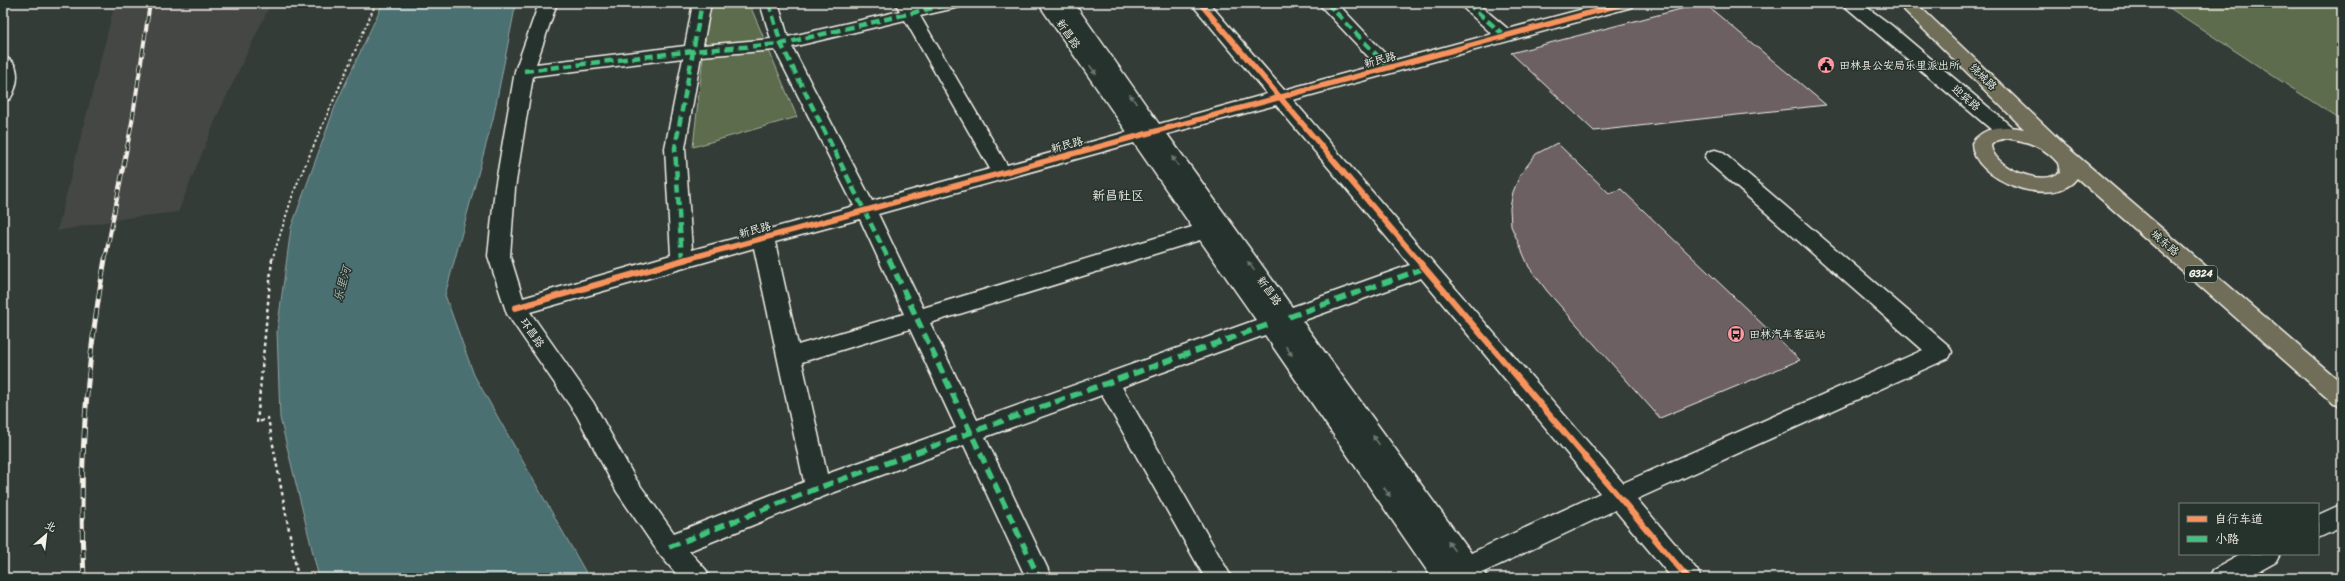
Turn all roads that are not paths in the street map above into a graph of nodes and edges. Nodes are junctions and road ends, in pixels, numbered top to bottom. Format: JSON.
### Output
{"nodes":[{"id":1,"x":548,"y":3,"type":"edge"},
{"id":2,"x":702,"y":3,"type":"edge"},
{"id":3,"x":769,"y":3,"type":"edge"},
{"id":4,"x":954,"y":3,"type":"edge"},
{"id":5,"x":1047,"y":3,"type":"edge"},
{"id":6,"x":1065,"y":3,"type":"edge"},
{"id":7,"x":1200,"y":3,"type":"edge"},
{"id":8,"x":1327,"y":3,"type":"edge"},
{"id":9,"x":1467,"y":3,"type":"edge"},
{"id":10,"x":1850,"y":3,"type":"edge"},
{"id":11,"x":1906,"y":3,"type":"edge"},
{"id":12,"x":1613,"y":5,"type":"edge"},
{"id":13,"x":907,"y":8,"type":"edge"},
{"id":14,"x":1505,"y":36,"type":"junction"},
{"id":15,"x":781,"y":44,"type":"junction"},
{"id":16,"x":693,"y":51,"type":"junction"},
{"id":17,"x":3,"y":63,"type":"edge"},
{"id":18,"x":1389,"y":68,"type":"junction"},
{"id":19,"x":524,"y":71,"type":"junction"},
{"id":20,"x":3,"y":95,"type":"edge"},
{"id":21,"x":1281,"y":98,"type":"junction"},
{"id":22,"x":2006,"y":132,"type":"junction"},
{"id":23,"x":1147,"y":133,"type":"junction"},
{"id":24,"x":2060,"y":152,"type":"junction"},
{"id":25,"x":1715,"y":157,"type":"dead end"},
{"id":26,"x":1002,"y":173,"type":"junction"},
{"id":27,"x":866,"y":210,"type":"junction"},
{"id":28,"x":1205,"y":231,"type":"junction"},
{"id":29,"x":763,"y":238,"type":"junction"},
{"id":30,"x":682,"y":260,"type":"junction"},
{"id":31,"x":1425,"y":268,"type":"junction"},
{"id":32,"x":515,"y":308,"type":"junction"},
{"id":33,"x":918,"y":319,"type":"junction"},
{"id":34,"x":1279,"y":321,"type":"junction"},
{"id":35,"x":789,"y":358,"type":"junction"},
{"id":36,"x":1107,"y":383,"type":"junction"},
{"id":37,"x":2342,"y":396,"type":"edge"},
{"id":38,"x":971,"y":433,"type":"junction"},
{"id":39,"x":818,"y":488,"type":"junction"},
{"id":40,"x":1619,"y":496,"type":"junction"},
{"id":41,"x":2342,"y":515,"type":"edge"},
{"id":42,"x":2319,"y":526,"type":"edge"},
{"id":43,"x":669,"y":547,"type":"junction"},
{"id":44,"x":2265,"y":555,"type":"edge"},
{"id":45,"x":1455,"y":576,"type":"edge"},
{"id":46,"x":697,"y":578,"type":"edge"},
{"id":47,"x":1039,"y":578,"type":"edge"},
{"id":48,"x":1219,"y":578,"type":"edge"},
{"id":49,"x":1688,"y":578,"type":"edge"},
{"id":50,"x":2222,"y":578,"type":"edge"}],
"edges":[{"from":1,"to":19,"type":"street","name":"环昌路"},
{"from":2,"to":16,"type":"street"},
{"from":3,"to":15,"type":"street"},
{"from":4,"to":13,"type":"street"},
{"from":5,"to":23,"type":"street","name":"新昌路","one_way":true},
{"from":23,"to":6,"type":"street","name":"新昌路","one_way":true},
{"from":7,"to":21,"type":"street"},
{"from":8,"to":18,"type":"street"},
{"from":9,"to":14,"type":"street"},
{"from":10,"to":22,"type":"street","name":"迎宾路"},
{"from":11,"to":24,"type":"highway","name":"绕城路","number":"G324"},
{"from":12,"to":14,"type":"street","name":"新民路"},
{"from":13,"to":15,"type":"street"},
{"from":13,"to":26,"type":"street"},
{"from":14,"to":18,"type":"street","name":"新民路"},
{"from":15,"to":16,"type":"street"},
{"from":15,"to":27,"type":"street"},
{"from":16,"to":19,"type":"street"},
{"from":16,"to":30,"type":"street"},
{"from":17,"to":20,"type":"street"},
{"from":18,"to":21,"type":"street","name":"新民路"},
{"from":19,"to":32,"type":"street","name":"环昌路"},
{"from":21,"to":23,"type":"street","name":"新民路"},
{"from":21,"to":31,"type":"street"},
{"from":22,"to":24,"type":"highway","number":"G324"},
{"from":22,"to":24,"type":"highway","number":"G324"},
{"from":23,"to":26,"type":"street","name":"新民路"},
{"from":23,"to":28,"type":"street","name":"新昌路"},
{"from":34,"to":23,"type":"street","name":"新昌路","one_way":true},
{"from":24,"to":37,"type":"highway","name":"城东路","number":"G324"},
{"from":25,"to":40,"type":"street"},
{"from":26,"to":27,"type":"street","name":"新民路"},
{"from":27,"to":29,"type":"street","name":"新民路"},
{"from":27,"to":33,"type":"street"},
{"from":28,"to":33,"type":"street"},
{"from":28,"to":34,"type":"street","name":"新昌路"},
{"from":29,"to":30,"type":"street","name":"新民路"},
{"from":29,"to":35,"type":"street"},
{"from":30,"to":32,"type":"street","name":"新民路"},
{"from":31,"to":34,"type":"street"},
{"from":31,"to":40,"type":"street"},
{"from":32,"to":43,"type":"street","name":"环昌路"},
{"from":33,"to":35,"type":"street"},
{"from":33,"to":38,"type":"street"},
{"from":34,"to":36,"type":"street"},
{"from":34,"to":45,"type":"street","name":"新昌路"},
{"from":35,"to":39,"type":"street"},
{"from":36,"to":38,"type":"street"},
{"from":36,"to":48,"type":"street"},
{"from":38,"to":39,"type":"street"},
{"from":38,"to":47,"type":"street"},
{"from":39,"to":43,"type":"street"},
{"from":40,"to":45,"type":"street"},
{"from":40,"to":49,"type":"street"},
{"from":41,"to":42,"type":"street"},
{"from":43,"to":46,"type":"street","name":"环昌路"},
{"from":44,"to":50,"type":"street"}]}
